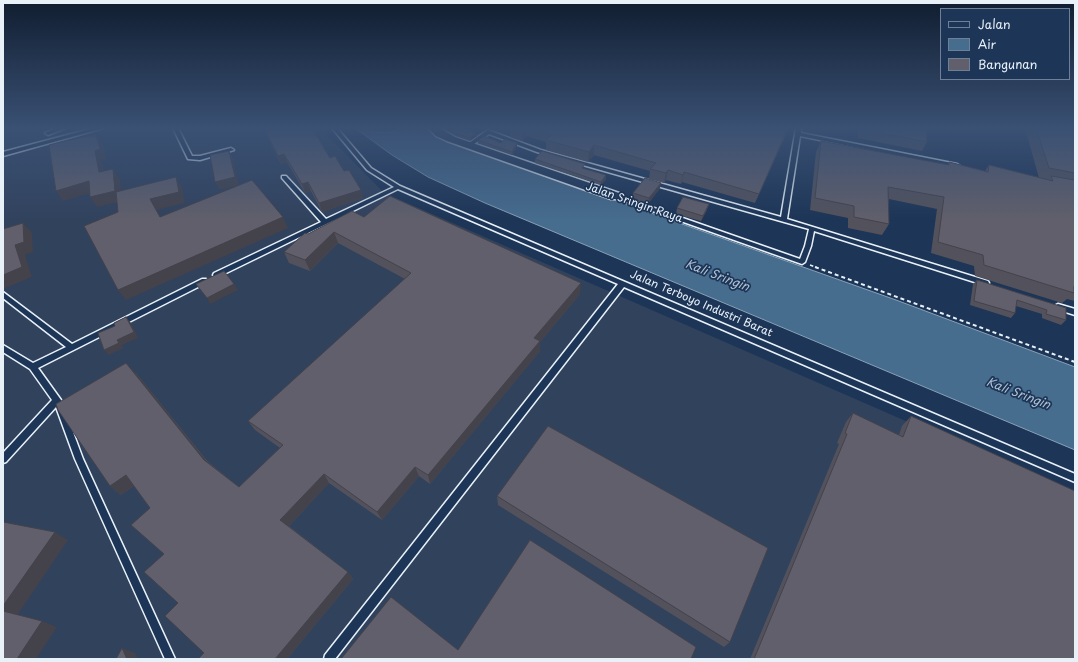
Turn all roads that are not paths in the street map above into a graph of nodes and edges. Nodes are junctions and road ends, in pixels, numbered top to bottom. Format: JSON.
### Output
{"nodes":[{"id":1,"x":360,"y":159,"type":"edge"},
{"id":2,"x":509,"y":159,"type":"edge"},
{"id":3,"x":567,"y":159,"type":"edge"},
{"id":4,"x":794,"y":159,"type":"edge"},
{"id":5,"x":925,"y":159,"type":"edge"},
{"id":6,"x":967,"y":168,"type":"edge"},
{"id":7,"x":284,"y":177,"type":"dead end"},
{"id":8,"x":398,"y":187,"type":"junction"},
{"id":9,"x":615,"y":196,"type":"joint"},
{"id":10,"x":784,"y":220,"type":"junction"},
{"id":11,"x":325,"y":222,"type":"junction"},
{"id":12,"x":812,"y":228,"type":"junction"},
{"id":13,"x":623,"y":283,"type":"junction"},
{"id":14,"x":992,"y":286,"type":"edge"},
{"id":15,"x":3,"y":294,"type":"edge"},
{"id":16,"x":1052,"y":305,"type":"edge"},
{"id":17,"x":1075,"y":312,"type":"edge"},
{"id":18,"x":71,"y":346,"type":"junction"},
{"id":19,"x":3,"y":348,"type":"edge"},
{"id":20,"x":33,"y":367,"type":"junction"},
{"id":21,"x":56,"y":400,"type":"junction"},
{"id":22,"x":3,"y":459,"type":"edge"},
{"id":23,"x":1075,"y":478,"type":"edge"},
{"id":24,"x":170,"y":659,"type":"edge"},
{"id":25,"x":329,"y":659,"type":"edge"}],
"edges":[{"from":1,"to":8,"type":"lane","name":"Jalan Terboyo Industri Barat"},
{"from":2,"to":9,"type":"street","name":"Jalan Sringin Raya"},
{"from":3,"to":10,"type":"lane"},
{"from":4,"to":10,"type":"lane"},
{"from":5,"to":6,"type":"lane"},
{"from":7,"to":11,"type":"lane"},
{"from":8,"to":11,"type":"lane"},
{"from":8,"to":13,"type":"lane","name":"Jalan Terboyo Industri Barat"},
{"from":9,"to":12,"type":"lane","name":"Jalan Sringin Raya"},
{"from":10,"to":12,"type":"lane"},
{"from":11,"to":18,"type":"lane"},
{"from":12,"to":14,"type":"lane"},
{"from":13,"to":23,"type":"lane","name":"Jalan Terboyo Industri Barat"},
{"from":13,"to":25,"type":"lane"},
{"from":15,"to":18,"type":"lane"},
{"from":16,"to":17,"type":"lane"},
{"from":18,"to":20,"type":"lane"},
{"from":19,"to":20,"type":"lane"},
{"from":20,"to":21,"type":"lane"},
{"from":21,"to":22,"type":"lane"},
{"from":21,"to":24,"type":"lane"}]}
